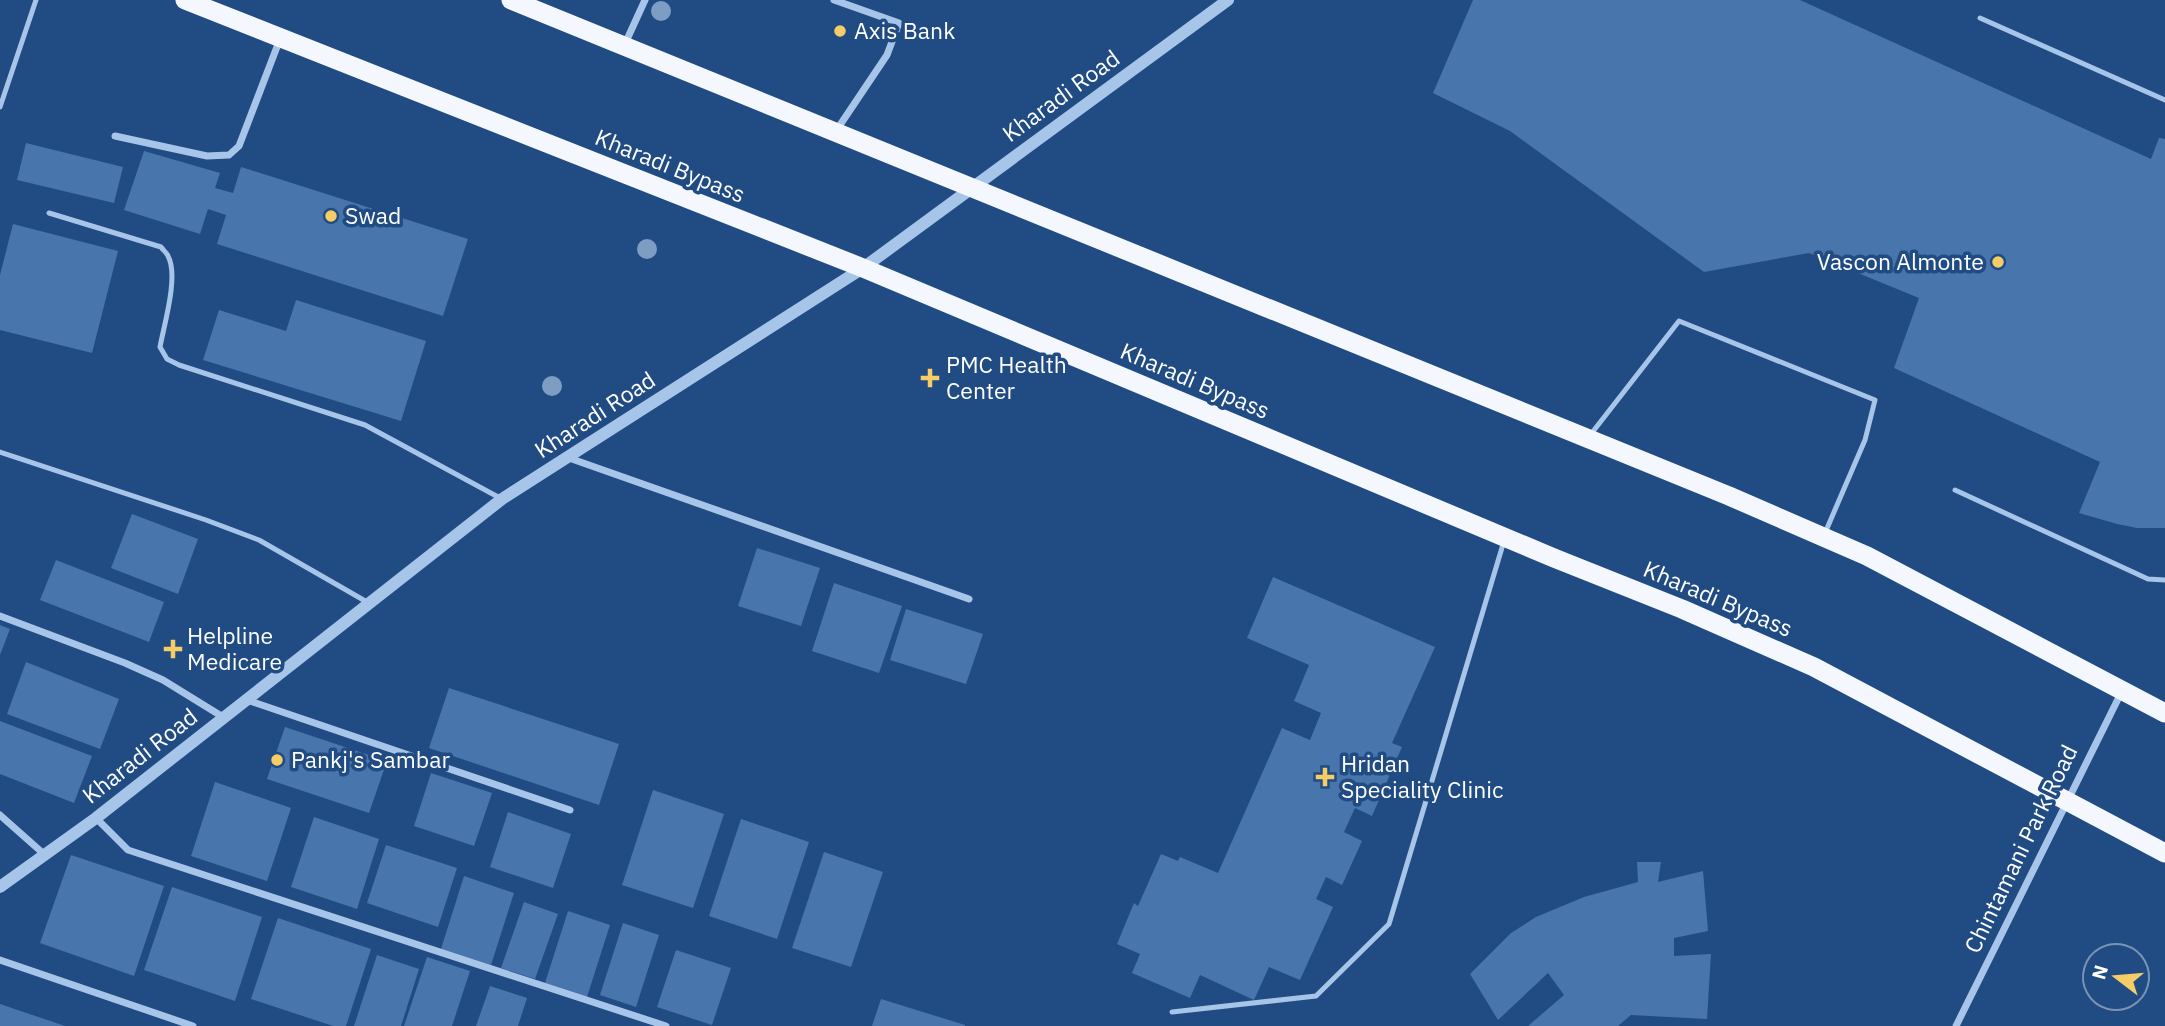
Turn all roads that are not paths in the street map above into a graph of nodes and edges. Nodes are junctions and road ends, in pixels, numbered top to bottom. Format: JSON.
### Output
{"nodes":[{"id":1,"x":36,"y":0,"type":"edge"},
{"id":2,"x":185,"y":0,"type":"edge"},
{"id":3,"x":511,"y":0,"type":"edge"},
{"id":4,"x":645,"y":0,"type":"edge"},
{"id":5,"x":834,"y":0,"type":"edge"},
{"id":6,"x":1228,"y":0,"type":"edge"},
{"id":7,"x":1980,"y":18,"type":"dead end"},
{"id":8,"x":281,"y":38,"type":"junction"},
{"id":9,"x":624,"y":46,"type":"junction"},
{"id":10,"x":2165,"y":100,"type":"edge"},
{"id":11,"x":0,"y":107,"type":"edge"},
{"id":12,"x":836,"y":131,"type":"junction"},
{"id":13,"x":115,"y":136,"type":"dead end"},
{"id":14,"x":971,"y":187,"type":"junction"},
{"id":15,"x":49,"y":213,"type":"dead end"},
{"id":16,"x":863,"y":268,"type":"junction"},
{"id":17,"x":1587,"y":440,"type":"junction"},
{"id":18,"x":0,"y":452,"type":"edge"},
{"id":19,"x":569,"y":458,"type":"junction"},
{"id":20,"x":1955,"y":490,"type":"dead end"},
{"id":21,"x":502,"y":499,"type":"junction"},
{"id":22,"x":1823,"y":537,"type":"junction"},
{"id":23,"x":1505,"y":538,"type":"junction"},
{"id":24,"x":2165,"y":580,"type":"edge"},
{"id":25,"x":969,"y":599,"type":"dead end"},
{"id":26,"x":370,"y":604,"type":"junction"},
{"id":27,"x":0,"y":616,"type":"edge"},
{"id":28,"x":2122,"y":690,"type":"junction"},
{"id":29,"x":247,"y":700,"type":"junction"},
{"id":30,"x":2165,"y":713,"type":"edge"},
{"id":31,"x":223,"y":718,"type":"junction"},
{"id":32,"x":2066,"y":800,"type":"junction"},
{"id":33,"x":570,"y":810,"type":"dead end"},
{"id":34,"x":0,"y":815,"type":"edge"},
{"id":35,"x":96,"y":818,"type":"junction"},
{"id":36,"x":2165,"y":853,"type":"edge"},
{"id":37,"x":45,"y":855,"type":"junction"},
{"id":38,"x":0,"y":887,"type":"edge"},
{"id":39,"x":0,"y":960,"type":"edge"},
{"id":40,"x":1172,"y":1012,"type":"dead end"},
{"id":41,"x":193,"y":1026,"type":"edge"},
{"id":42,"x":666,"y":1026,"type":"edge"},
{"id":43,"x":1956,"y":1026,"type":"edge"}],
"edges":[{"from":1,"to":11,"type":"lane"},
{"from":2,"to":8,"type":"highway","name":"Kharadi Bypass"},
{"from":3,"to":9,"type":"highway"},
{"from":4,"to":9,"type":"street"},
{"from":5,"to":12,"type":"street"},
{"from":6,"to":14,"type":"street","name":"Kharadi Road"},
{"from":7,"to":10,"type":"lane"},
{"from":8,"to":13,"type":"street"},
{"from":8,"to":16,"type":"highway","name":"Kharadi Bypass"},
{"from":9,"to":12,"type":"highway"},
{"from":12,"to":14,"type":"highway"},
{"from":14,"to":16,"type":"street","name":"Kharadi Road"},
{"from":14,"to":17,"type":"highway"},
{"from":15,"to":21,"type":"lane"},
{"from":16,"to":19,"type":"street","name":"Kharadi Road"},
{"from":16,"to":23,"type":"highway","name":"Kharadi Bypass"},
{"from":17,"to":22,"type":"highway"},
{"from":17,"to":22,"type":"lane"},
{"from":18,"to":26,"type":"lane"},
{"from":19,"to":21,"type":"street","name":"Kharadi Road"},
{"from":19,"to":25,"type":"street"},
{"from":20,"to":24,"type":"lane"},
{"from":21,"to":26,"type":"street","name":"Kharadi Road"},
{"from":22,"to":28,"type":"highway"},
{"from":23,"to":32,"type":"highway","name":"Kharadi Bypass"},
{"from":23,"to":40,"type":"lane"},
{"from":26,"to":29,"type":"street","name":"Kharadi Road"},
{"from":27,"to":31,"type":"street"},
{"from":28,"to":30,"type":"highway"},
{"from":28,"to":32,"type":"street","name":"Chintamani Park Road"},
{"from":29,"to":31,"type":"street","name":"Kharadi Road"},
{"from":29,"to":33,"type":"street"},
{"from":31,"to":35,"type":"street","name":"Kharadi Road"},
{"from":32,"to":36,"type":"highway","name":"Kharadi Bypass"},
{"from":32,"to":43,"type":"street","name":"Chintamani Park Road"},
{"from":34,"to":37,"type":"street"},
{"from":35,"to":37,"type":"street","name":"Kharadi Road"},
{"from":35,"to":42,"type":"street"},
{"from":37,"to":38,"type":"street","name":"Kharadi Road"},
{"from":39,"to":41,"type":"street"}]}
